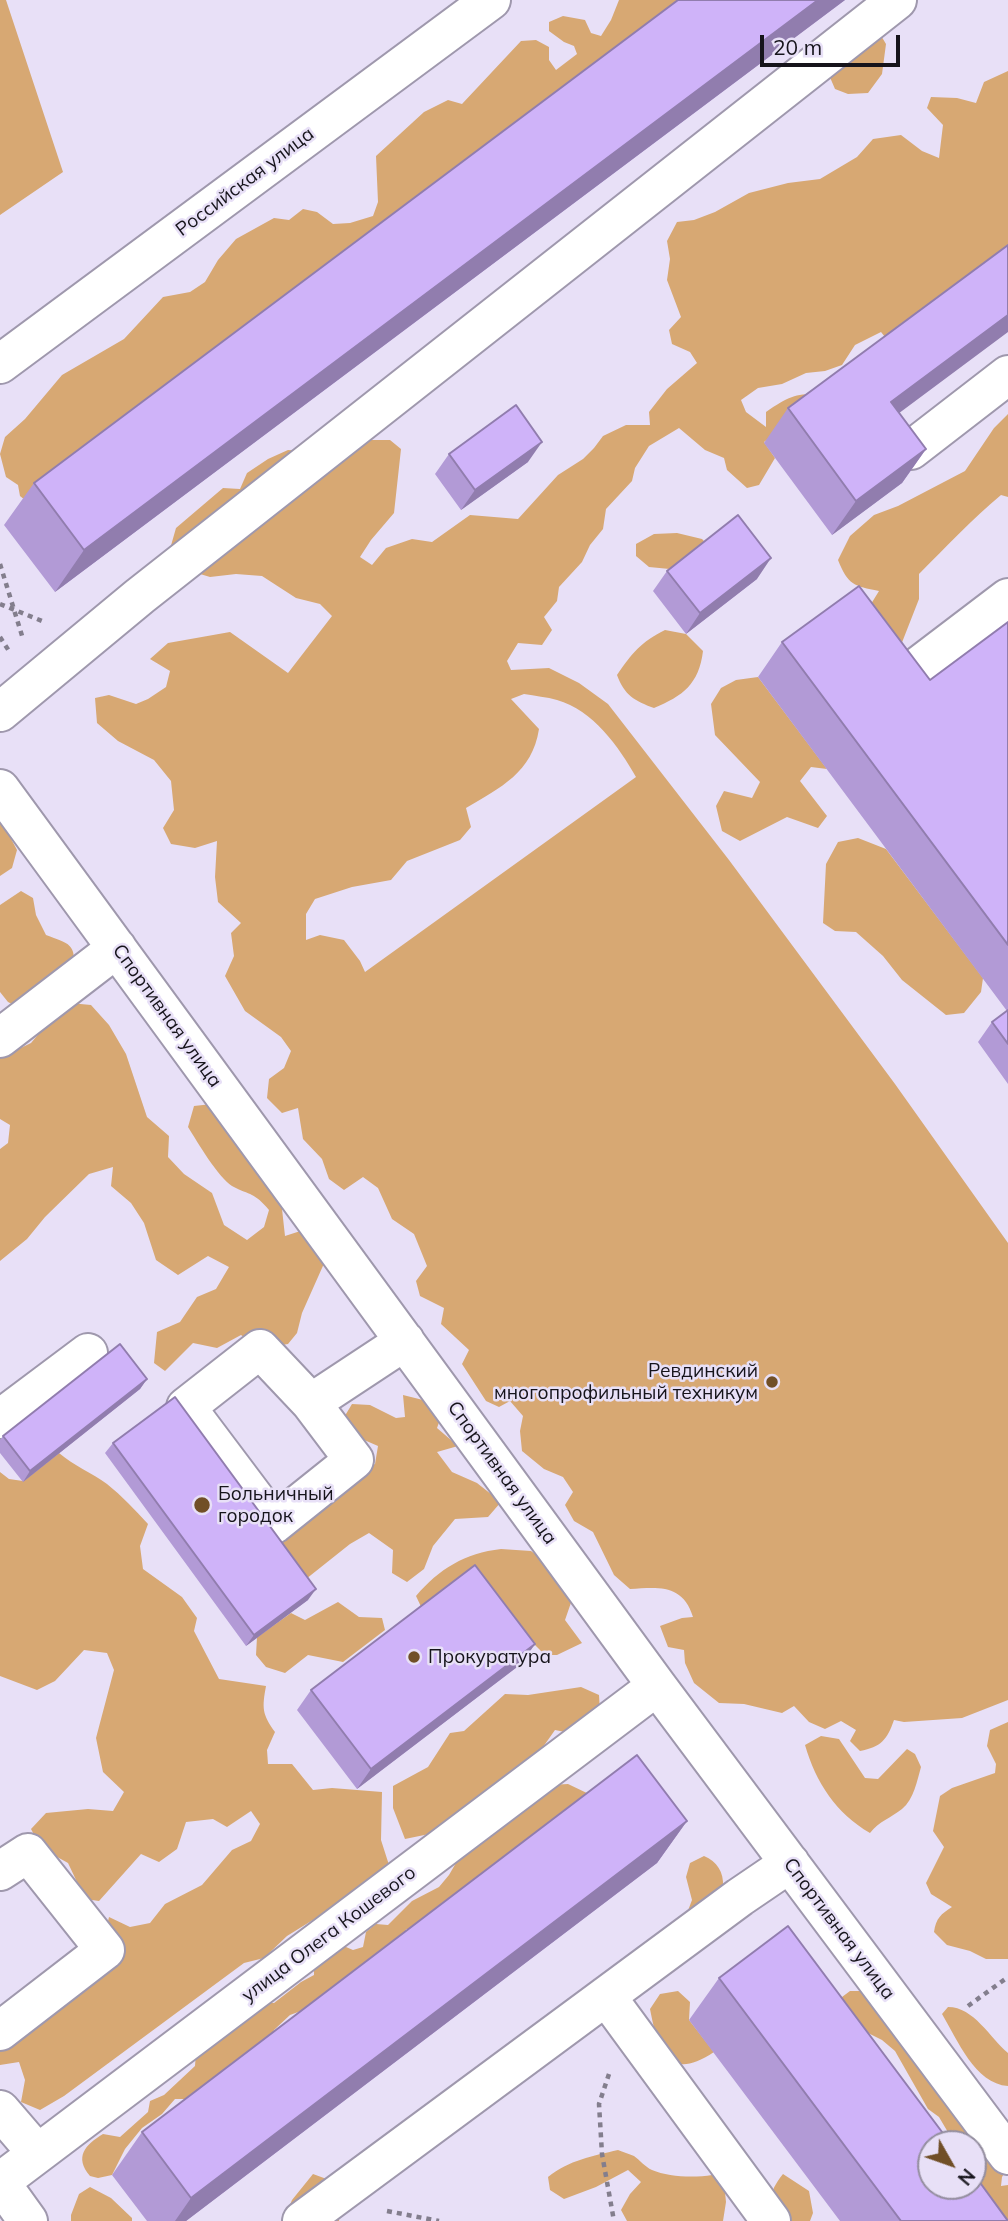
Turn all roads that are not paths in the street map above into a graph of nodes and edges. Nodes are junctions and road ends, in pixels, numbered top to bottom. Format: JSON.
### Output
{"nodes":[{"id":1,"x":491,"y":0,"type":"edge"},
{"id":2,"x":897,"y":0,"type":"edge"},
{"id":3,"x":0,"y":364,"type":"edge"},
{"id":4,"x":1008,"y":375,"type":"edge"},
{"id":5,"x":911,"y":450,"type":"edge"},
{"id":6,"x":1008,"y":598,"type":"edge"},
{"id":7,"x":916,"y":668,"type":"edge"},
{"id":8,"x":0,"y":712,"type":"edge"},
{"id":9,"x":0,"y":789,"type":"edge"},
{"id":10,"x":117,"y":948,"type":"junction"},
{"id":11,"x":0,"y":1038,"type":"edge"},
{"id":12,"x":405,"y":1341,"type":"junction"},
{"id":13,"x":88,"y":1353,"type":"dead end"},
{"id":14,"x":311,"y":1404,"type":"junction"},
{"id":15,"x":0,"y":1419,"type":"edge"},
{"id":16,"x":657,"y":1686,"type":"junction"},
{"id":17,"x":790,"y":1863,"type":"junction"},
{"id":18,"x":0,"y":1871,"type":"edge"},
{"id":19,"x":616,"y":2009,"type":"junction"},
{"id":20,"x":0,"y":2031,"type":"edge"},
{"id":21,"x":0,"y":2110,"type":"edge"},
{"id":22,"x":1004,"y":2140,"type":"edge"},
{"id":23,"x":37,"y":2153,"type":"junction"},
{"id":24,"x":0,"y":2182,"type":"edge"},
{"id":25,"x":28,"y":2221,"type":"edge"},
{"id":26,"x":302,"y":2221,"type":"edge"},
{"id":27,"x":771,"y":2221,"type":"edge"}],
"edges":[{"from":1,"to":3,"type":"street","name":"Российская улица"},
{"from":2,"to":8,"type":"street"},
{"from":4,"to":5,"type":"street"},
{"from":6,"to":7,"type":"street"},
{"from":9,"to":10,"type":"street","name":"Спортивная улица"},
{"from":10,"to":11,"type":"street"},
{"from":10,"to":12,"type":"street","name":"Спортивная улица"},
{"from":12,"to":14,"type":"street"},
{"from":12,"to":16,"type":"street","name":"Спортивная улица"},
{"from":13,"to":15,"type":"street"},
{"from":14,"to":14,"type":"street"},
{"from":16,"to":17,"type":"street","name":"Спортивная улица"},
{"from":16,"to":23,"type":"street","name":"улица Олега Кошевого"},
{"from":17,"to":19,"type":"street"},
{"from":17,"to":22,"type":"street","name":"Спортивная улица"},
{"from":18,"to":20,"type":"street"},
{"from":19,"to":26,"type":"street"},
{"from":19,"to":27,"type":"street"},
{"from":21,"to":23,"type":"street"},
{"from":23,"to":24,"type":"street","name":"улица Олега Кошевого"},
{"from":24,"to":25,"type":"street"}]}
